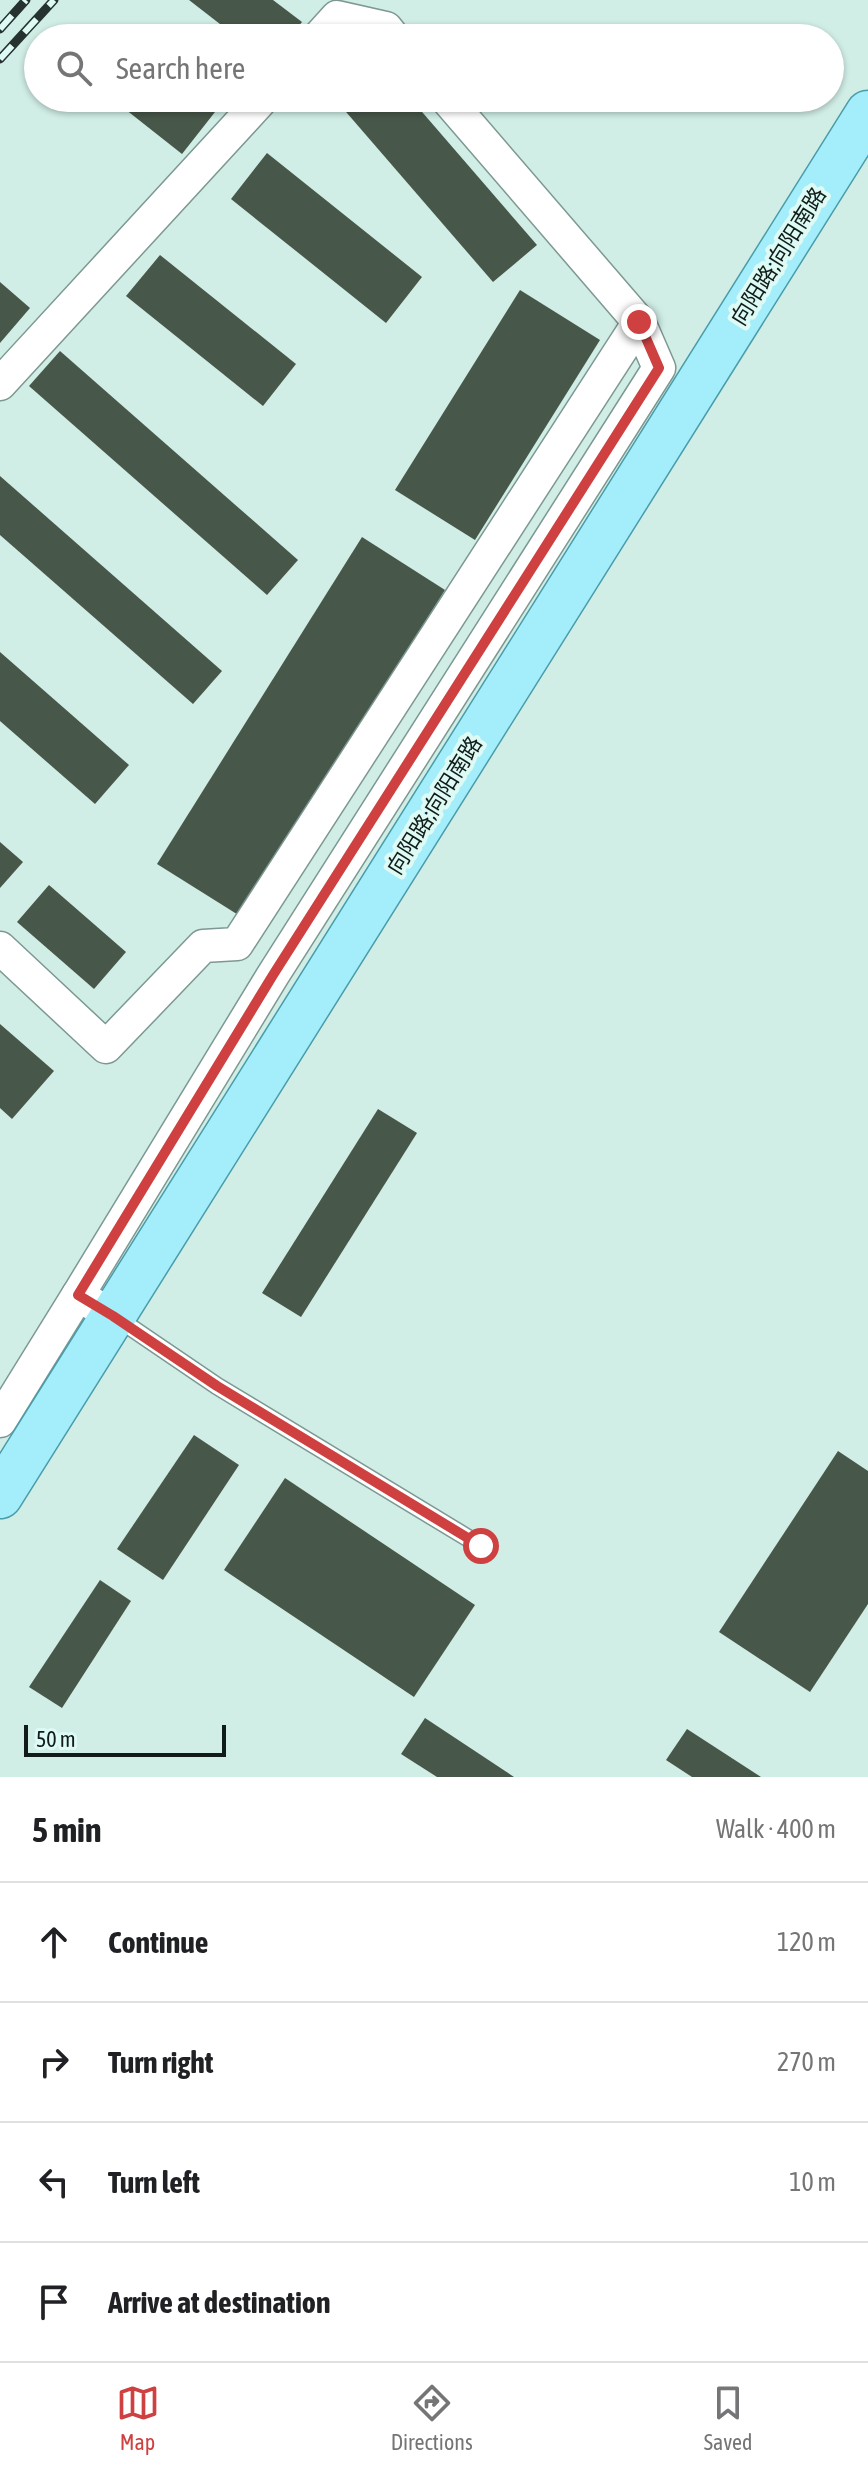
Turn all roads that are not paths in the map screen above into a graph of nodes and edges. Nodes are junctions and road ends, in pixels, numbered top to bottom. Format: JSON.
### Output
{"nodes":[{"id":1,"x":331,"y":24,"type":"edge"},
{"id":2,"x":368,"y":24,"type":"edge"},
{"id":3,"x":250,"y":112,"type":"edge"},
{"id":4,"x":458,"y":112,"type":"edge"},
{"id":5,"x":868,"y":113,"type":"edge"},
{"id":6,"x":639,"y":322,"type":"junction"},
{"id":7,"x":0,"y":384,"type":"edge"},
{"id":8,"x":0,"y":948,"type":"edge"},
{"id":9,"x":95,"y":1306,"type":"junction"},
{"id":10,"x":0,"y":1421,"type":"edge"},
{"id":11,"x":0,"y":1496,"type":"edge"},
{"id":12,"x":481,"y":1546,"type":"dead end"}],
"edges":[{"from":1,"to":2,"type":"street"},
{"from":3,"to":7,"type":"street"},
{"from":4,"to":6,"type":"street"},
{"from":5,"to":9,"type":"main road","name":"向阳路;向阳南路"},
{"from":6,"to":8,"type":"street"},
{"from":6,"to":9,"type":"street"},
{"from":9,"to":10,"type":"street"},
{"from":9,"to":11,"type":"main road","name":"向阳路;向阳南路"},
{"from":9,"to":12,"type":"lane"}]}
